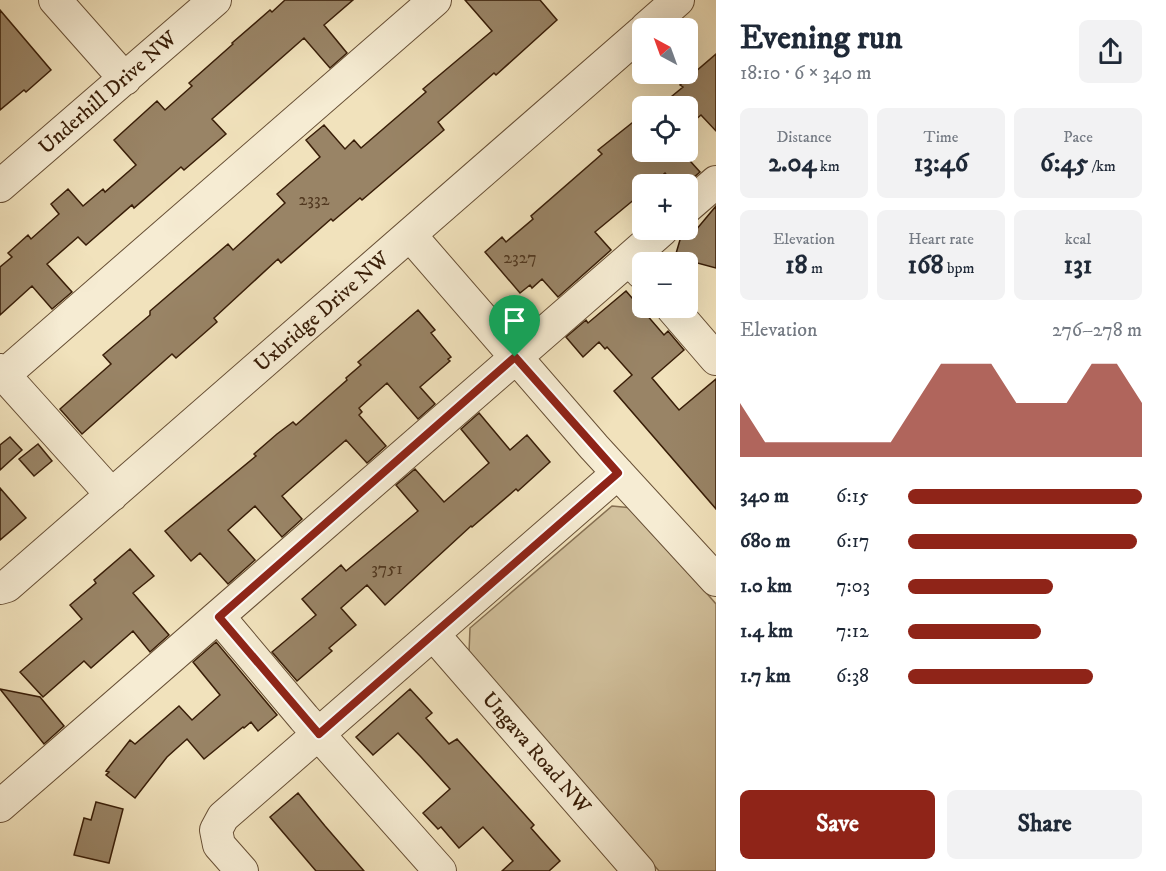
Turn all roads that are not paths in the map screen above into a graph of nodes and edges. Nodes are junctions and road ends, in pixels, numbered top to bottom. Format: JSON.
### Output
{"nodes":[{"id":1,"x":55,"y":0,"type":"edge"},
{"id":2,"x":215,"y":0,"type":"edge"},
{"id":3,"x":435,"y":0,"type":"edge"},
{"id":4,"x":678,"y":0,"type":"edge"},
{"id":5,"x":657,"y":18,"type":"edge"},
{"id":6,"x":632,"y":41,"type":"edge"},
{"id":7,"x":125,"y":79,"type":"junction"},
{"id":8,"x":716,"y":182,"type":"edge"},
{"id":9,"x":0,"y":186,"type":"edge"},
{"id":10,"x":698,"y":198,"type":"edge"},
{"id":11,"x":410,"y":236,"type":"junction"},
{"id":12,"x":632,"y":269,"type":"edge"},
{"id":13,"x":681,"y":318,"type":"edge"},
{"id":14,"x":515,"y":357,"type":"junction"},
{"id":15,"x":716,"y":359,"type":"edge"},
{"id":16,"x":2,"y":372,"type":"edge"},
{"id":17,"x":618,"y":473,"type":"junction"},
{"id":18,"x":112,"y":495,"type":"junction"},
{"id":19,"x":716,"y":580,"type":"edge"},
{"id":20,"x":0,"y":588,"type":"edge"},
{"id":21,"x":219,"y":617,"type":"junction"},
{"id":22,"x":433,"y":634,"type":"junction"},
{"id":23,"x":319,"y":734,"type":"junction"},
{"id":24,"x":0,"y":806,"type":"edge"},
{"id":25,"x":242,"y":871,"type":"edge"},
{"id":26,"x":440,"y":871,"type":"edge"},
{"id":27,"x":639,"y":871,"type":"edge"}],
"edges":[{"from":1,"to":7,"type":"street"},
{"from":2,"to":7,"type":"street","name":"Underhill Drive NW"},
{"from":3,"to":16,"type":"street"},
{"from":4,"to":5,"type":"street"},
{"from":6,"to":11,"type":"street","name":"Uxbridge Drive NW"},
{"from":7,"to":9,"type":"street","name":"Underhill Drive NW"},
{"from":8,"to":10,"type":"street"},
{"from":11,"to":14,"type":"street"},
{"from":11,"to":18,"type":"street","name":"Uxbridge Drive NW"},
{"from":12,"to":14,"type":"street"},
{"from":13,"to":15,"type":"street"},
{"from":14,"to":17,"type":"street"},
{"from":14,"to":21,"type":"street"},
{"from":16,"to":18,"type":"street"},
{"from":17,"to":19,"type":"street"},
{"from":17,"to":22,"type":"street"},
{"from":18,"to":20,"type":"street","name":"Uxbridge Drive NW"},
{"from":21,"to":23,"type":"street"},
{"from":21,"to":24,"type":"street"},
{"from":22,"to":23,"type":"street"},
{"from":22,"to":27,"type":"street","name":"Ungava Road NW"},
{"from":23,"to":25,"type":"street"},
{"from":23,"to":26,"type":"street"}]}
